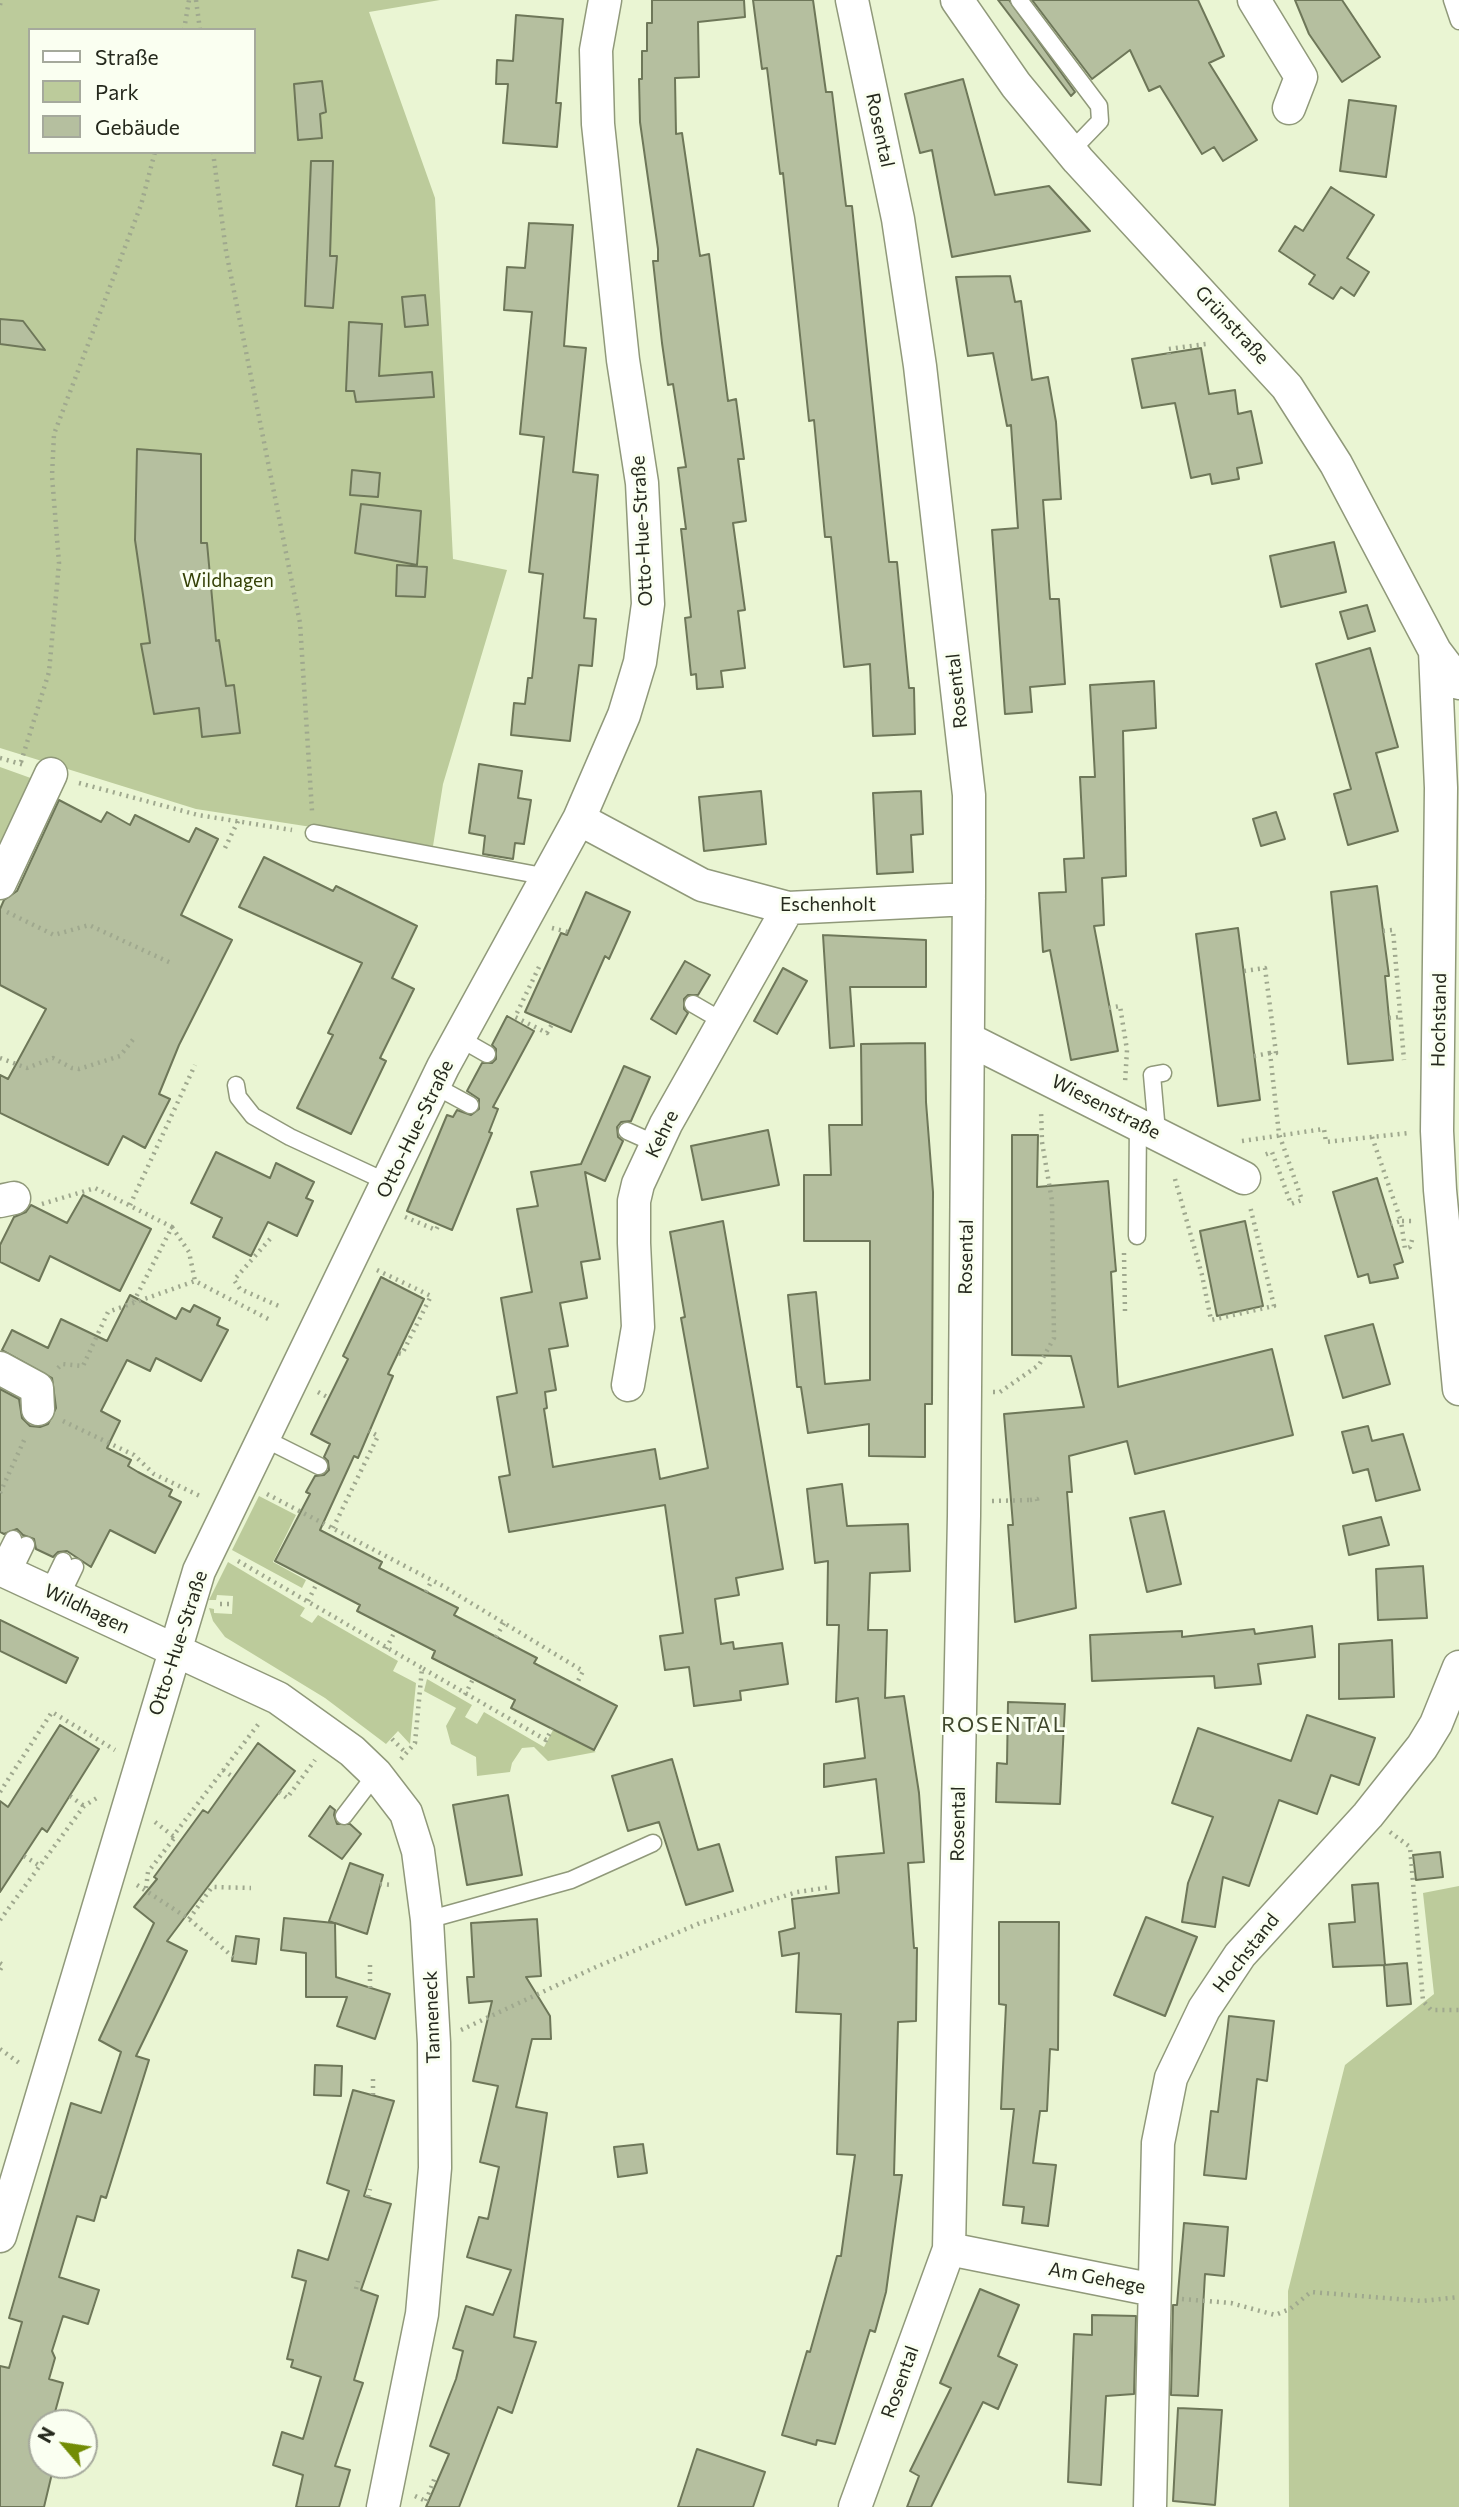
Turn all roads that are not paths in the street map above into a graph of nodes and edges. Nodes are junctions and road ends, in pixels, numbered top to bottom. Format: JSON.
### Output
{"nodes":[{"id":1,"x":605,"y":0,"type":"edge"},
{"id":2,"x":852,"y":0,"type":"edge"},
{"id":3,"x":957,"y":0,"type":"edge"},
{"id":4,"x":1020,"y":0,"type":"edge"},
{"id":5,"x":1254,"y":0,"type":"edge"},
{"id":6,"x":1452,"y":0,"type":"edge"},
{"id":7,"x":1459,"y":21,"type":"edge"},
{"id":8,"x":1289,"y":108,"type":"dead end"},
{"id":9,"x":1071,"y":151,"type":"junction"},
{"id":10,"x":1435,"y":651,"type":"junction"},
{"id":11,"x":1459,"y":683,"type":"edge"},
{"id":12,"x":51,"y":774,"type":"road end"},
{"id":13,"x":579,"y":819,"type":"junction"},
{"id":14,"x":314,"y":833,"type":"road end"},
{"id":15,"x":548,"y":877,"type":"junction"},
{"id":16,"x":0,"y":883,"type":"edge"},
{"id":17,"x":969,"y":899,"type":"junction"},
{"id":18,"x":788,"y":908,"type":"junction"},
{"id":19,"x":693,"y":1004,"type":"dead end"},
{"id":20,"x":724,"y":1022,"type":"junction"},
{"id":21,"x":459,"y":1038,"type":"junction"},
{"id":22,"x":968,"y":1039,"type":"junction"},
{"id":23,"x":487,"y":1054,"type":"dead end"},
{"id":24,"x":1163,"y":1073,"type":"dead end"},
{"id":25,"x":236,"y":1085,"type":"dead end"},
{"id":26,"x":435,"y":1086,"type":"junction"},
{"id":27,"x":470,"y":1105,"type":"dead end"},
{"id":28,"x":1152,"y":1130,"type":"junction"},
{"id":29,"x":627,"y":1131,"type":"dead end"},
{"id":30,"x":656,"y":1144,"type":"junction"},
{"id":31,"x":1253,"y":1167,"type":"road end"},
{"id":32,"x":389,"y":1183,"type":"junction"},
{"id":33,"x":1138,"y":1236,"type":"dead end"},
{"id":34,"x":0,"y":1368,"type":"edge"},
{"id":35,"x":628,"y":1385,"type":"dead end"},
{"id":36,"x":1459,"y":1389,"type":"edge"},
{"id":37,"x":38,"y":1398,"type":"road end"},
{"id":38,"x":265,"y":1439,"type":"junction"},
{"id":39,"x":319,"y":1466,"type":"dead end"},
{"id":40,"x":20,"y":1542,"type":"dead end"},
{"id":41,"x":69,"y":1564,"type":"dead end"},
{"id":42,"x":4,"y":1569,"type":"edge"},
{"id":43,"x":55,"y":1593,"type":"junction"},
{"id":44,"x":174,"y":1651,"type":"junction"},
{"id":45,"x":1459,"y":1667,"type":"edge"},
{"id":46,"x":387,"y":1768,"type":"junction"},
{"id":47,"x":344,"y":1816,"type":"dead end"},
{"id":48,"x":653,"y":1843,"type":"dead end"},
{"id":49,"x":427,"y":1920,"type":"junction"},
{"id":50,"x":0,"y":2236,"type":"edge"},
{"id":51,"x":949,"y":2249,"type":"junction"},
{"id":52,"x":1154,"y":2290,"type":"junction"},
{"id":53,"x":383,"y":2507,"type":"edge"},
{"id":54,"x":855,"y":2507,"type":"edge"},
{"id":55,"x":1150,"y":2507,"type":"edge"}],
"edges":[{"from":1,"to":13,"type":"street","name":"Otto-Hue-Straße"},
{"from":2,"to":17,"type":"street","name":"Rosental"},
{"from":3,"to":9,"type":"street","name":"Grünstraße"},
{"from":4,"to":9,"type":"lane"},
{"from":5,"to":8,"type":"street"},
{"from":6,"to":7,"type":"lane"},
{"from":9,"to":10,"type":"street","name":"Grünstraße"},
{"from":10,"to":11,"type":"street","name":"Grünstraße"},
{"from":10,"to":36,"type":"street","name":"Hochstand"},
{"from":12,"to":16,"type":"street"},
{"from":13,"to":15,"type":"street","name":"Otto-Hue-Straße"},
{"from":13,"to":18,"type":"street","name":"Eschenholt"},
{"from":14,"to":15,"type":"lane"},
{"from":15,"to":21,"type":"street","name":"Otto-Hue-Straße"},
{"from":17,"to":18,"type":"street","name":"Eschenholt"},
{"from":17,"to":22,"type":"street","name":"Rosental"},
{"from":18,"to":20,"type":"street","name":"Kehre"},
{"from":19,"to":20,"type":"lane"},
{"from":20,"to":30,"type":"street","name":"Kehre"},
{"from":21,"to":23,"type":"lane"},
{"from":21,"to":26,"type":"street","name":"Otto-Hue-Straße"},
{"from":22,"to":28,"type":"street","name":"Wiesenstraße"},
{"from":22,"to":51,"type":"street","name":"Rosental"},
{"from":24,"to":28,"type":"lane"},
{"from":25,"to":32,"type":"lane"},
{"from":26,"to":27,"type":"lane"},
{"from":26,"to":32,"type":"street","name":"Otto-Hue-Straße"},
{"from":28,"to":31,"type":"street","name":"Wiesenstraße"},
{"from":28,"to":33,"type":"lane"},
{"from":29,"to":30,"type":"lane"},
{"from":30,"to":35,"type":"street","name":"Kehre"},
{"from":32,"to":38,"type":"street","name":"Otto-Hue-Straße"},
{"from":34,"to":37,"type":"street"},
{"from":38,"to":39,"type":"lane"},
{"from":38,"to":44,"type":"street","name":"Otto-Hue-Straße"},
{"from":40,"to":42,"type":"lane"},
{"from":41,"to":43,"type":"lane"},
{"from":42,"to":43,"type":"street","name":"Wildhagen"},
{"from":43,"to":44,"type":"street","name":"Wildhagen"},
{"from":44,"to":46,"type":"street","name":"Tanneneck"},
{"from":44,"to":50,"type":"street","name":"Otto-Hue-Straße"},
{"from":45,"to":52,"type":"street","name":"Hochstand"},
{"from":46,"to":47,"type":"lane"},
{"from":46,"to":49,"type":"street","name":"Tanneneck"},
{"from":48,"to":49,"type":"lane"},
{"from":49,"to":53,"type":"street","name":"Tanneneck"},
{"from":51,"to":52,"type":"street","name":"Am Gehege"},
{"from":51,"to":54,"type":"street","name":"Rosental"},
{"from":52,"to":55,"type":"street","name":"Am Gehege"}]}
